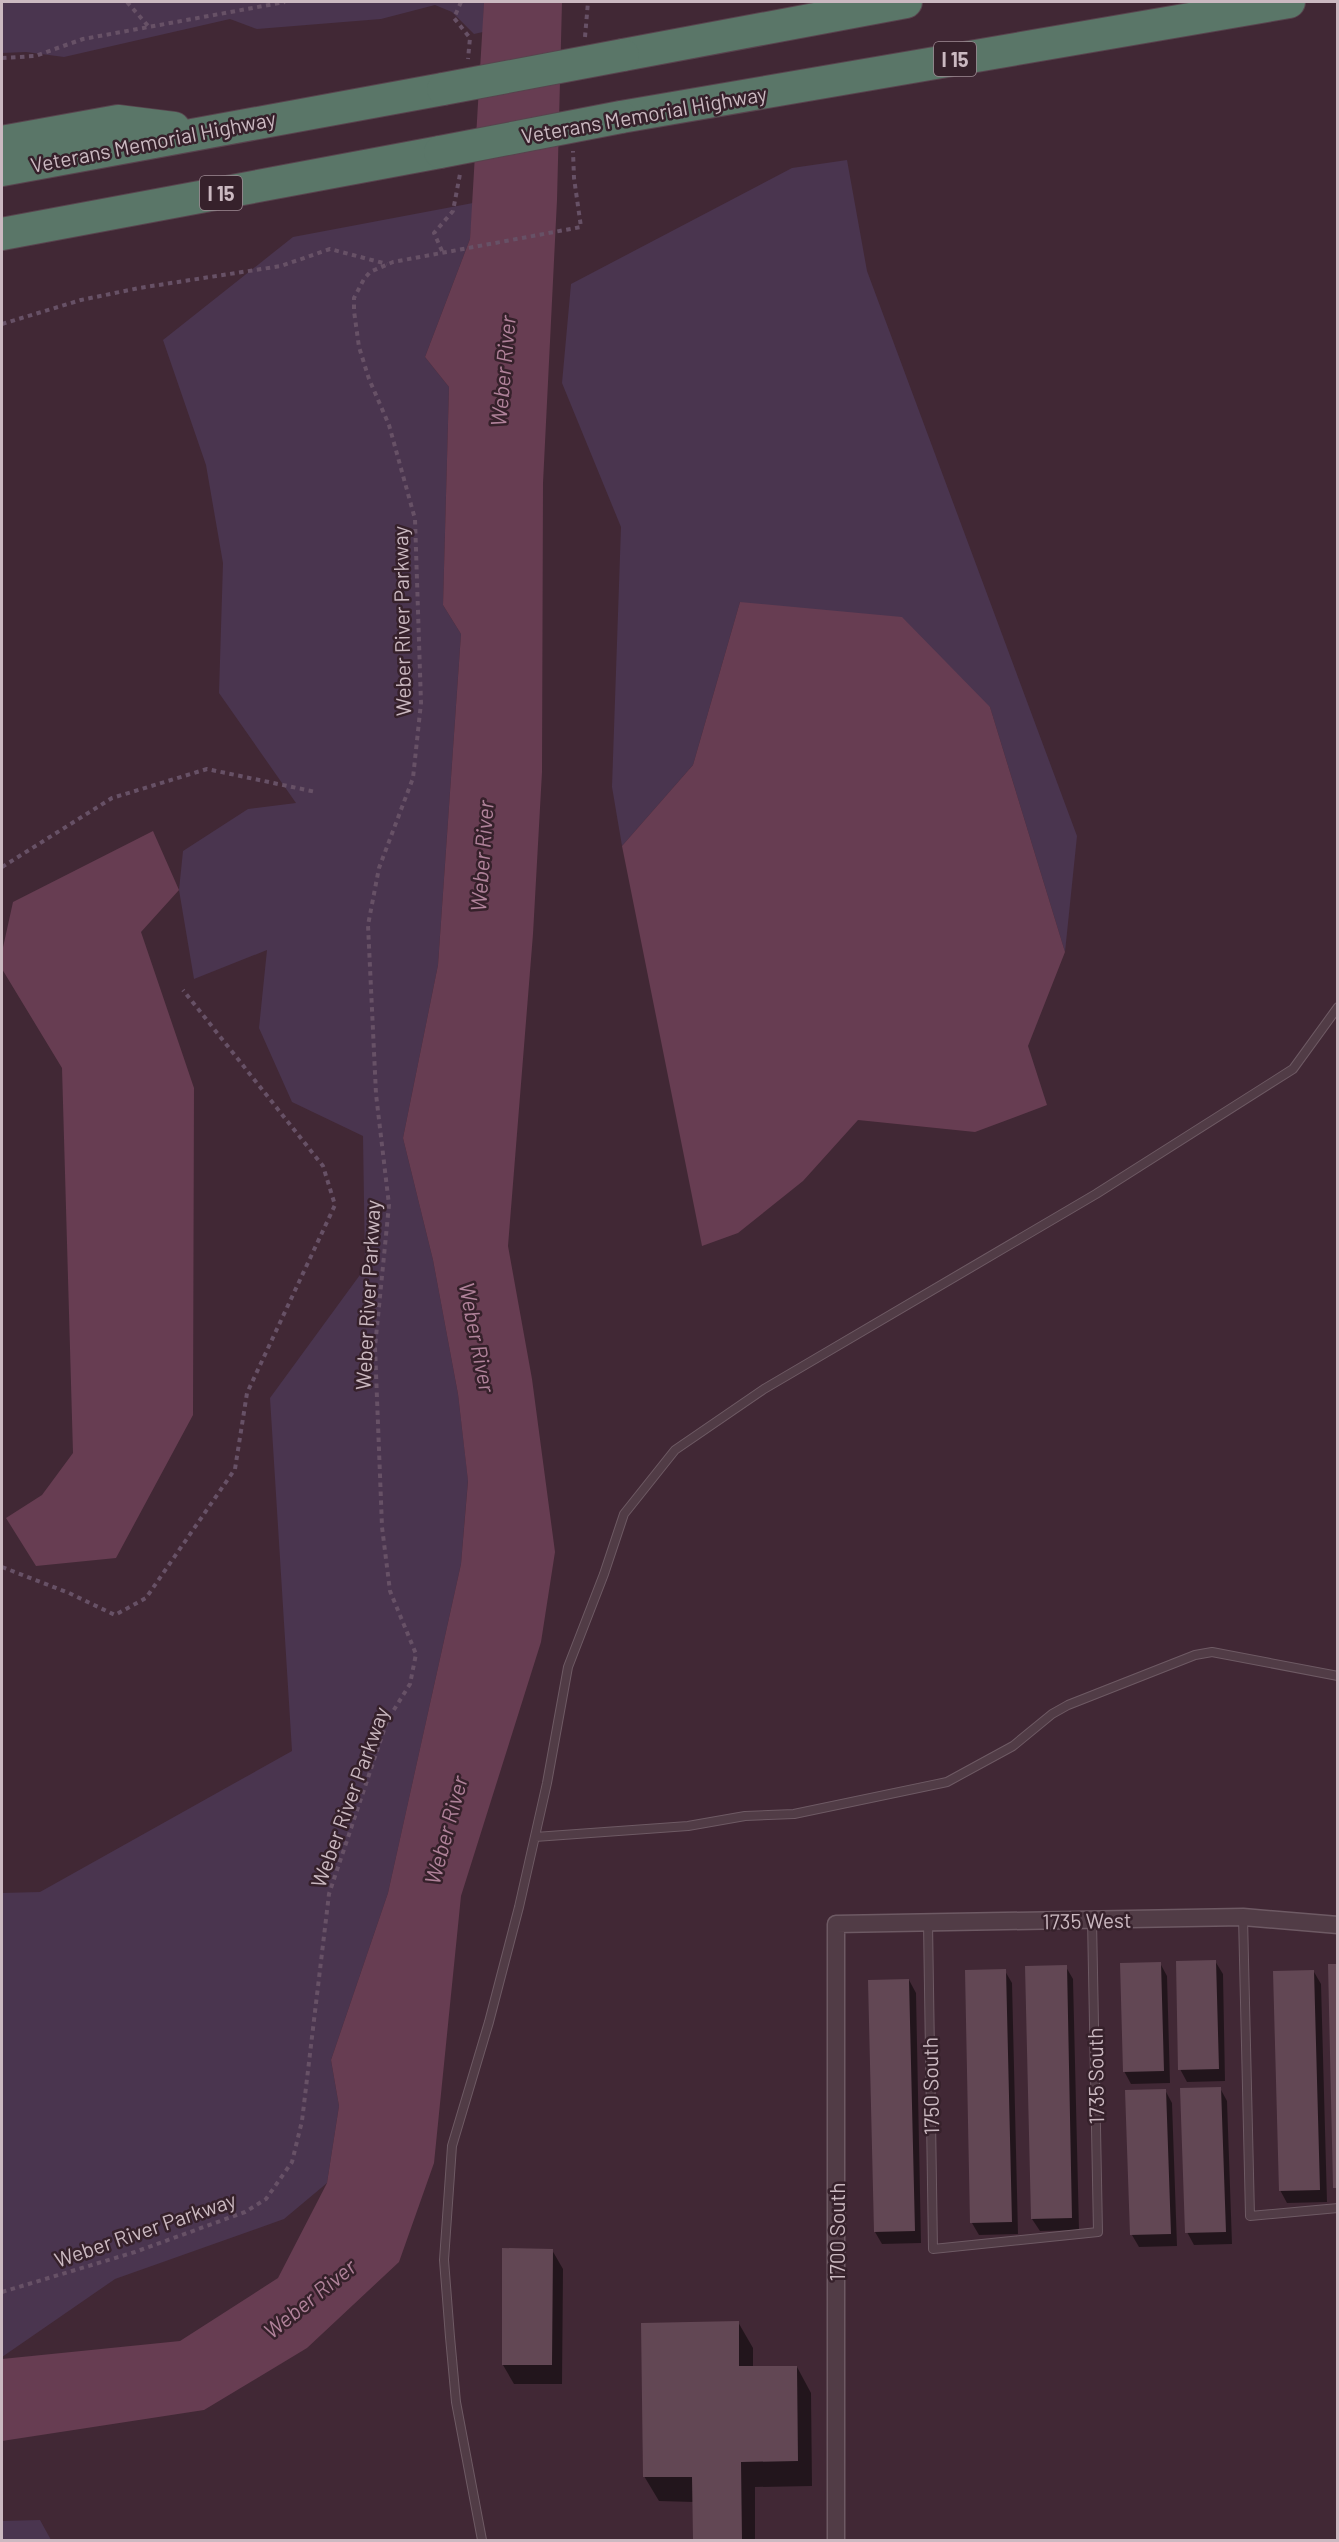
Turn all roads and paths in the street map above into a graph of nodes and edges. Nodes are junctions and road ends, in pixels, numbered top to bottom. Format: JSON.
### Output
{"nodes":[{"id":1,"x":127,"y":2,"type":"edge"},
{"id":2,"x":285,"y":2,"type":"edge"},
{"id":3,"x":906,"y":2,"type":"edge"},
{"id":4,"x":1289,"y":2,"type":"edge"},
{"id":5,"x":150,"y":28,"type":"junction"},
{"id":6,"x":2,"y":58,"type":"edge"},
{"id":7,"x":205,"y":131,"type":"junction"},
{"id":8,"x":2,"y":142,"type":"edge"},
{"id":9,"x":2,"y":170,"type":"edge"},
{"id":10,"x":571,"y":228,"type":"dead end"},
{"id":11,"x":2,"y":234,"type":"edge"},
{"id":12,"x":387,"y":264,"type":"junction"},
{"id":13,"x":2,"y":324,"type":"edge"},
{"id":14,"x":316,"y":792,"type":"dead end"},
{"id":15,"x":2,"y":867,"type":"edge"},
{"id":16,"x":183,"y":990,"type":"dead end"},
{"id":17,"x":1338,"y":1007,"type":"edge"},
{"id":18,"x":2,"y":1567,"type":"edge"},
{"id":19,"x":1338,"y":1676,"type":"edge"},
{"id":20,"x":535,"y":1837,"type":"junction"},
{"id":21,"x":1243,"y":1917,"type":"junction"},
{"id":22,"x":1092,"y":1920,"type":"junction"},
{"id":23,"x":928,"y":1923,"type":"junction"},
{"id":24,"x":836,"y":1924,"type":"joint"},
{"id":25,"x":1338,"y":1925,"type":"edge"},
{"id":26,"x":1338,"y":2208,"type":"edge"},
{"id":27,"x":933,"y":2249,"type":"joint"},
{"id":28,"x":2,"y":2292,"type":"edge"},
{"id":29,"x":482,"y":2541,"type":"edge"},
{"id":30,"x":836,"y":2541,"type":"edge"}],
"edges":[{"from":1,"to":5,"type":"path"},
{"from":2,"to":5,"type":"path"},
{"from":3,"to":7,"type":"highway","name":"Veterans Memorial Highway","bridge":true},
{"from":4,"to":11,"type":"highway","name":"Veterans Memorial Highway","number":"I 15","bridge":true},
{"from":5,"to":6,"type":"path"},
{"from":7,"to":8,"type":"highway"},
{"from":7,"to":9,"type":"highway","name":"Veterans Memorial Highway"},
{"from":10,"to":12,"type":"path","name":"Weber River Parkway"},
{"from":12,"to":13,"type":"path"},
{"from":12,"to":28,"type":"path","name":"Weber River Parkway"},
{"from":14,"to":15,"type":"path"},
{"from":16,"to":18,"type":"path"},
{"from":17,"to":20,"type":"lane"},
{"from":19,"to":20,"type":"lane"},
{"from":20,"to":29,"type":"lane"},
{"from":21,"to":22,"type":"street","name":"1735 West"},
{"from":21,"to":25,"type":"street","name":"1735 West"},
{"from":21,"to":26,"type":"lane"},
{"from":22,"to":23,"type":"street","name":"1735 West"},
{"from":22,"to":27,"type":"lane","name":"1735 South"},
{"from":23,"to":24,"type":"street","name":"1735 West"},
{"from":23,"to":27,"type":"lane","name":"1750 South"},
{"from":24,"to":30,"type":"street","name":"1700 South"}]}
